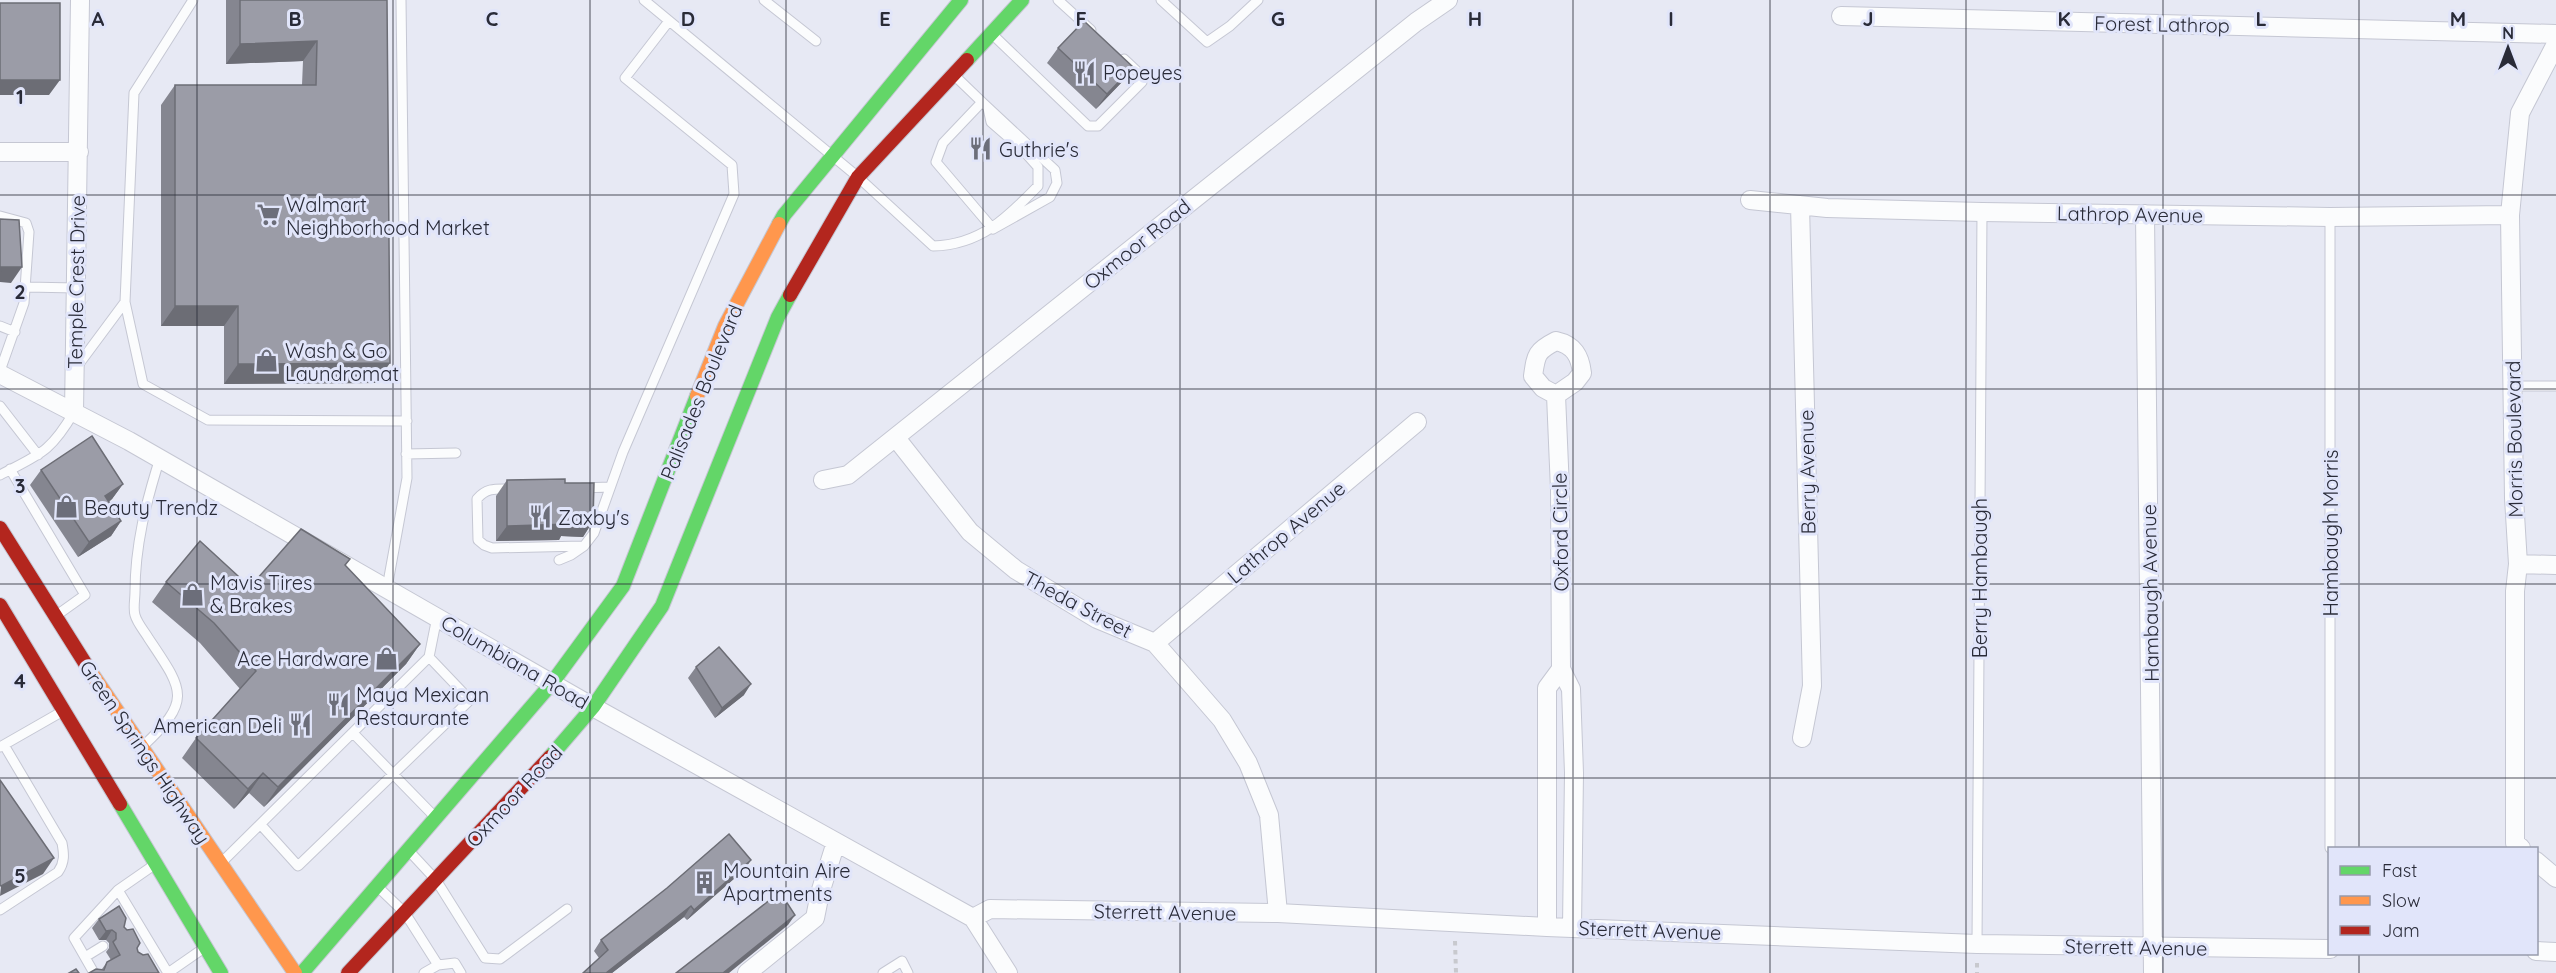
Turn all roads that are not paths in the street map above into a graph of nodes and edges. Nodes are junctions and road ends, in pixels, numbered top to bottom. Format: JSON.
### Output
{"nodes":[{"id":1,"x":80,"y":0,"type":"edge"},
{"id":2,"x":193,"y":0,"type":"edge"},
{"id":3,"x":401,"y":0,"type":"edge"},
{"id":4,"x":644,"y":0,"type":"edge"},
{"id":5,"x":764,"y":0,"type":"edge"},
{"id":6,"x":961,"y":0,"type":"edge"},
{"id":7,"x":1022,"y":0,"type":"edge"},
{"id":8,"x":1058,"y":0,"type":"edge"},
{"id":9,"x":1161,"y":0,"type":"edge"},
{"id":10,"x":1258,"y":0,"type":"edge"},
{"id":11,"x":1448,"y":0,"type":"edge"},
{"id":12,"x":1841,"y":16,"type":"dead end"},
{"id":13,"x":669,"y":21,"type":"junction"},
{"id":14,"x":991,"y":33,"type":"junction"},
{"id":15,"x":2556,"y":34,"type":"edge"},
{"id":16,"x":1099,"y":37,"type":"edge"},
{"id":17,"x":816,"y":41,"type":"dead end"},
{"id":18,"x":2556,"y":44,"type":"edge"},
{"id":19,"x":1116,"y":51,"type":"edge"},
{"id":20,"x":953,"y":74,"type":"junction"},
{"id":21,"x":985,"y":105,"type":"junction"},
{"id":22,"x":0,"y":152,"type":"edge"},
{"id":23,"x":79,"y":152,"type":"junction"},
{"id":24,"x":832,"y":156,"type":"junction"},
{"id":25,"x":858,"y":177,"type":"junction"},
{"id":26,"x":1750,"y":200,"type":"dead end"},
{"id":27,"x":1800,"y":205,"type":"junction"},
{"id":28,"x":1982,"y":212,"type":"junction"},
{"id":29,"x":2145,"y":214,"type":"junction"},
{"id":30,"x":2510,"y":215,"type":"junction"},
{"id":31,"x":0,"y":216,"type":"edge"},
{"id":32,"x":2330,"y":217,"type":"junction"},
{"id":33,"x":993,"y":230,"type":"junction"},
{"id":34,"x":27,"y":287,"type":"junction"},
{"id":35,"x":76,"y":288,"type":"junction"},
{"id":36,"x":125,"y":302,"type":"junction"},
{"id":37,"x":0,"y":326,"type":"edge"},
{"id":38,"x":15,"y":332,"type":"junction"},
{"id":39,"x":75,"y":370,"type":"junction"},
{"id":40,"x":0,"y":373,"type":"edge"},
{"id":41,"x":2512,"y":386,"type":"junction"},
{"id":42,"x":2556,"y":386,"type":"edge"},
{"id":43,"x":1556,"y":395,"type":"dead end"},
{"id":44,"x":0,"y":406,"type":"edge"},
{"id":45,"x":74,"y":412,"type":"junction"},
{"id":46,"x":407,"y":421,"type":"junction"},
{"id":47,"x":1417,"y":422,"type":"dead end"},
{"id":48,"x":896,"y":438,"type":"junction"},
{"id":49,"x":456,"y":453,"type":"dead end"},
{"id":50,"x":406,"y":454,"type":"junction"},
{"id":51,"x":38,"y":455,"type":"junction"},
{"id":52,"x":160,"y":458,"type":"junction"},
{"id":53,"x":10,"y":469,"type":"junction"},
{"id":54,"x":0,"y":475,"type":"edge"},
{"id":55,"x":823,"y":480,"type":"dead end"},
{"id":56,"x":610,"y":487,"type":"junction"},
{"id":57,"x":527,"y":488,"type":"edge"},
{"id":58,"x":574,"y":488,"type":"edge"},
{"id":59,"x":0,"y":528,"type":"edge"},
{"id":60,"x":584,"y":546,"type":"junction"},
{"id":61,"x":559,"y":560,"type":"dead end"},
{"id":62,"x":2518,"y":564,"type":"junction"},
{"id":63,"x":2556,"y":565,"type":"edge"},
{"id":64,"x":387,"y":588,"type":"junction"},
{"id":65,"x":0,"y":605,"type":"edge"},
{"id":66,"x":54,"y":616,"type":"junction"},
{"id":67,"x":437,"y":617,"type":"junction"},
{"id":68,"x":1155,"y":643,"type":"junction"},
{"id":69,"x":429,"y":657,"type":"junction"},
{"id":70,"x":1561,"y":669,"type":"junction"},
{"id":71,"x":552,"y":683,"type":"junction"},
{"id":72,"x":594,"y":707,"type":"junction"},
{"id":73,"x":64,"y":710,"type":"junction"},
{"id":74,"x":353,"y":733,"type":"junction"},
{"id":75,"x":1802,"y":738,"type":"dead end"},
{"id":76,"x":2,"y":746,"type":"edge"},
{"id":77,"x":142,"y":747,"type":"junction"},
{"id":78,"x":1547,"y":772,"type":"junction"},
{"id":79,"x":1574,"y":772,"type":"junction"},
{"id":80,"x":393,"y":774,"type":"junction"},
{"id":81,"x":436,"y":818,"type":"junction"},
{"id":82,"x":261,"y":825,"type":"junction"},
{"id":83,"x":836,"y":842,"type":"junction"},
{"id":84,"x":2330,"y":847,"type":"edge"},
{"id":85,"x":2517,"y":847,"type":"edge"},
{"id":86,"x":408,"y":850,"type":"junction"},
{"id":87,"x":156,"y":863,"type":"junction"},
{"id":88,"x":221,"y":863,"type":"junction"},
{"id":89,"x":2538,"y":863,"type":"edge"},
{"id":90,"x":2556,"y":878,"type":"edge"},
{"id":91,"x":436,"y":880,"type":"junction"},
{"id":92,"x":377,"y":886,"type":"junction"},
{"id":93,"x":118,"y":890,"type":"junction"},
{"id":94,"x":567,"y":909,"type":"dead end"},
{"id":95,"x":0,"y":910,"type":"edge"},
{"id":96,"x":405,"y":913,"type":"junction"},
{"id":97,"x":1278,"y":914,"type":"junction"},
{"id":98,"x":973,"y":918,"type":"junction"},
{"id":99,"x":1547,"y":927,"type":"junction"},
{"id":100,"x":1572,"y":927,"type":"junction"},
{"id":101,"x":1977,"y":944,"type":"junction"},
{"id":102,"x":103,"y":946,"type":"dead end"},
{"id":103,"x":206,"y":947,"type":"junction"},
{"id":104,"x":2154,"y":947,"type":"junction"},
{"id":105,"x":2328,"y":949,"type":"edge"},
{"id":106,"x":2538,"y":951,"type":"edge"},
{"id":107,"x":2556,"y":952,"type":"edge"},
{"id":108,"x":85,"y":957,"type":"junction"},
{"id":109,"x":438,"y":965,"type":"junction"},
{"id":110,"x":167,"y":970,"type":"edge"},
{"id":111,"x":94,"y":973,"type":"edge"},
{"id":112,"x":153,"y":973,"type":"edge"},
{"id":113,"x":221,"y":973,"type":"edge"},
{"id":114,"x":295,"y":973,"type":"edge"},
{"id":115,"x":303,"y":973,"type":"edge"},
{"id":116,"x":348,"y":973,"type":"edge"},
{"id":117,"x":424,"y":973,"type":"edge"},
{"id":118,"x":461,"y":973,"type":"edge"},
{"id":119,"x":747,"y":973,"type":"edge"},
{"id":120,"x":883,"y":973,"type":"edge"},
{"id":121,"x":909,"y":973,"type":"edge"},
{"id":122,"x":1008,"y":973,"type":"edge"},
{"id":123,"x":2153,"y":973,"type":"edge"}],
"edges":[{"from":1,"to":23,"type":"street","name":"Temple Crest Drive"},
{"from":2,"to":36,"type":"lane"},
{"from":3,"to":46,"type":"lane"},
{"from":4,"to":13,"type":"lane"},
{"from":5,"to":17,"type":"lane"},
{"from":6,"to":24,"type":"main road","name":"Palisades Boulevard"},
{"from":7,"to":14,"type":"main road"},
{"from":8,"to":16,"type":"lane"},
{"from":9,"to":10,"type":"lane"},
{"from":11,"to":48,"type":"street","name":"Oxmoor Road"},
{"from":12,"to":15,"type":"street","name":"Forest Lathrop"},
{"from":13,"to":24,"type":"lane"},
{"from":13,"to":56,"type":"lane"},
{"from":14,"to":19,"type":"lane"},
{"from":14,"to":20,"type":"main road"},
{"from":18,"to":30,"type":"street","name":"Morris Boulevard"},
{"from":20,"to":21,"type":"lane"},
{"from":20,"to":25,"type":"main road"},
{"from":21,"to":33,"type":"lane"},
{"from":21,"to":33,"type":"lane"},
{"from":21,"to":33,"type":"lane"},
{"from":22,"to":23,"type":"street"},
{"from":23,"to":35,"type":"street","name":"Temple Crest Drive"},
{"from":24,"to":25,"type":"lane"},
{"from":24,"to":71,"type":"main road","name":"Palisades Boulevard"},
{"from":25,"to":33,"type":"lane"},
{"from":25,"to":72,"type":"main road","name":"Oxmoor Road"},
{"from":26,"to":27,"type":"street","name":"Lathrop Avenue"},
{"from":27,"to":28,"type":"street","name":"Lathrop Avenue"},
{"from":27,"to":75,"type":"street","name":"Berry Avenue"},
{"from":28,"to":29,"type":"street","name":"Lathrop Avenue"},
{"from":28,"to":101,"type":"lane","name":"Berry Hambaugh"},
{"from":29,"to":32,"type":"street","name":"Lathrop Avenue"},
{"from":29,"to":104,"type":"street","name":"Hambaugh Avenue"},
{"from":30,"to":32,"type":"street","name":"Lathrop Avenue"},
{"from":30,"to":41,"type":"street","name":"Morris Boulevard"},
{"from":31,"to":34,"type":"lane"},
{"from":32,"to":84,"type":"lane","name":"Hambaugh Morris"},
{"from":34,"to":35,"type":"lane"},
{"from":34,"to":38,"type":"lane"},
{"from":35,"to":39,"type":"street","name":"Temple Crest Drive"},
{"from":36,"to":39,"type":"lane"},
{"from":36,"to":46,"type":"lane"},
{"from":37,"to":38,"type":"lane"},
{"from":38,"to":40,"type":"lane"},
{"from":39,"to":45,"type":"street","name":"Temple Crest Drive"},
{"from":40,"to":45,"type":"street","name":"Columbiana Road"},
{"from":41,"to":42,"type":"lane"},
{"from":41,"to":62,"type":"street","name":"Morris Boulevard"},
{"from":43,"to":70,"type":"street","name":"Oxford Circle"},
{"from":44,"to":51,"type":"lane"},
{"from":45,"to":51,"type":"lane"},
{"from":45,"to":52,"type":"street","name":"Columbiana Road"},
{"from":46,"to":50,"type":"lane"},
{"from":47,"to":68,"type":"street","name":"Lathrop Avenue"},
{"from":48,"to":55,"type":"street","name":"Oxmoor Road"},
{"from":48,"to":68,"type":"street","name":"Theda Street"},
{"from":49,"to":50,"type":"lane"},
{"from":50,"to":64,"type":"lane"},
{"from":51,"to":53,"type":"lane"},
{"from":52,"to":64,"type":"street","name":"Columbiana Road"},
{"from":52,"to":77,"type":"lane"},
{"from":53,"to":54,"type":"lane"},
{"from":53,"to":66,"type":"lane"},
{"from":56,"to":58,"type":"lane"},
{"from":56,"to":60,"type":"lane"},
{"from":57,"to":60,"type":"lane"},
{"from":59,"to":66,"type":"main road","name":"Green Springs Highway"},
{"from":60,"to":61,"type":"lane"},
{"from":62,"to":63,"type":"street"},
{"from":62,"to":85,"type":"street","name":"Morris Boulevard"},
{"from":64,"to":67,"type":"street","name":"Columbiana Road"},
{"from":65,"to":73,"type":"main road"},
{"from":66,"to":77,"type":"main road","name":"Green Springs Highway"},
{"from":67,"to":69,"type":"lane"},
{"from":67,"to":71,"type":"street","name":"Columbiana Road"},
{"from":68,"to":97,"type":"street","name":"Theda Street"},
{"from":69,"to":74,"type":"lane"},
{"from":69,"to":80,"type":"lane"},
{"from":70,"to":78,"type":"street","name":"Oxford Circle"},
{"from":70,"to":79,"type":"street","name":"Oxford Circle"},
{"from":71,"to":72,"type":"street","name":"Columbiana Road"},
{"from":71,"to":81,"type":"main road"},
{"from":72,"to":83,"type":"street","name":"Columbiana Road"},
{"from":72,"to":91,"type":"main road","name":"Oxmoor Road"},
{"from":73,"to":76,"type":"lane"},
{"from":73,"to":87,"type":"main road"},
{"from":74,"to":80,"type":"lane"},
{"from":74,"to":82,"type":"lane"},
{"from":76,"to":95,"type":"lane"},
{"from":77,"to":88,"type":"main road","name":"Green Springs Highway"},
{"from":78,"to":79,"type":"street"},
{"from":78,"to":99,"type":"street","name":"Oxford Circle"},
{"from":79,"to":100,"type":"street","name":"Oxford Circle"},
{"from":80,"to":81,"type":"lane"},
{"from":80,"to":82,"type":"lane"},
{"from":81,"to":86,"type":"main road"},
{"from":82,"to":88,"type":"lane"},
{"from":83,"to":98,"type":"street","name":"Columbiana Road"},
{"from":83,"to":119,"type":"street"},
{"from":86,"to":91,"type":"lane"},
{"from":86,"to":92,"type":"main road"},
{"from":87,"to":93,"type":"lane"},
{"from":87,"to":103,"type":"main road"},
{"from":88,"to":114,"type":"main road","name":"Green Springs Highway"},
{"from":89,"to":90,"type":"street"},
{"from":91,"to":94,"type":"lane"},
{"from":91,"to":96,"type":"main road","name":"Oxmoor Road"},
{"from":92,"to":96,"type":"lane"},
{"from":92,"to":115,"type":"main road"},
{"from":93,"to":108,"type":"lane"},
{"from":93,"to":110,"type":"lane"},
{"from":96,"to":109,"type":"lane"},
{"from":96,"to":116,"type":"main road","name":"Oxmoor Road"},
{"from":97,"to":98,"type":"street","name":"Sterrett Avenue"},
{"from":97,"to":99,"type":"street","name":"Sterrett Avenue"},
{"from":98,"to":122,"type":"street","name":"Columbiana Road"},
{"from":99,"to":100,"type":"street","name":"Sterrett Avenue"},
{"from":100,"to":101,"type":"street","name":"Sterrett Avenue"},
{"from":101,"to":104,"type":"street","name":"Sterrett Avenue"},
{"from":102,"to":108,"type":"lane"},
{"from":103,"to":110,"type":"lane"},
{"from":103,"to":113,"type":"main road"},
{"from":104,"to":105,"type":"street","name":"Sterrett Avenue"},
{"from":104,"to":123,"type":"street","name":"Hambaugh Avenue"},
{"from":106,"to":107,"type":"street"},
{"from":108,"to":111,"type":"lane"},
{"from":109,"to":117,"type":"lane"},
{"from":109,"to":118,"type":"lane"},
{"from":110,"to":112,"type":"lane"},
{"from":120,"to":121,"type":"lane"}]}
